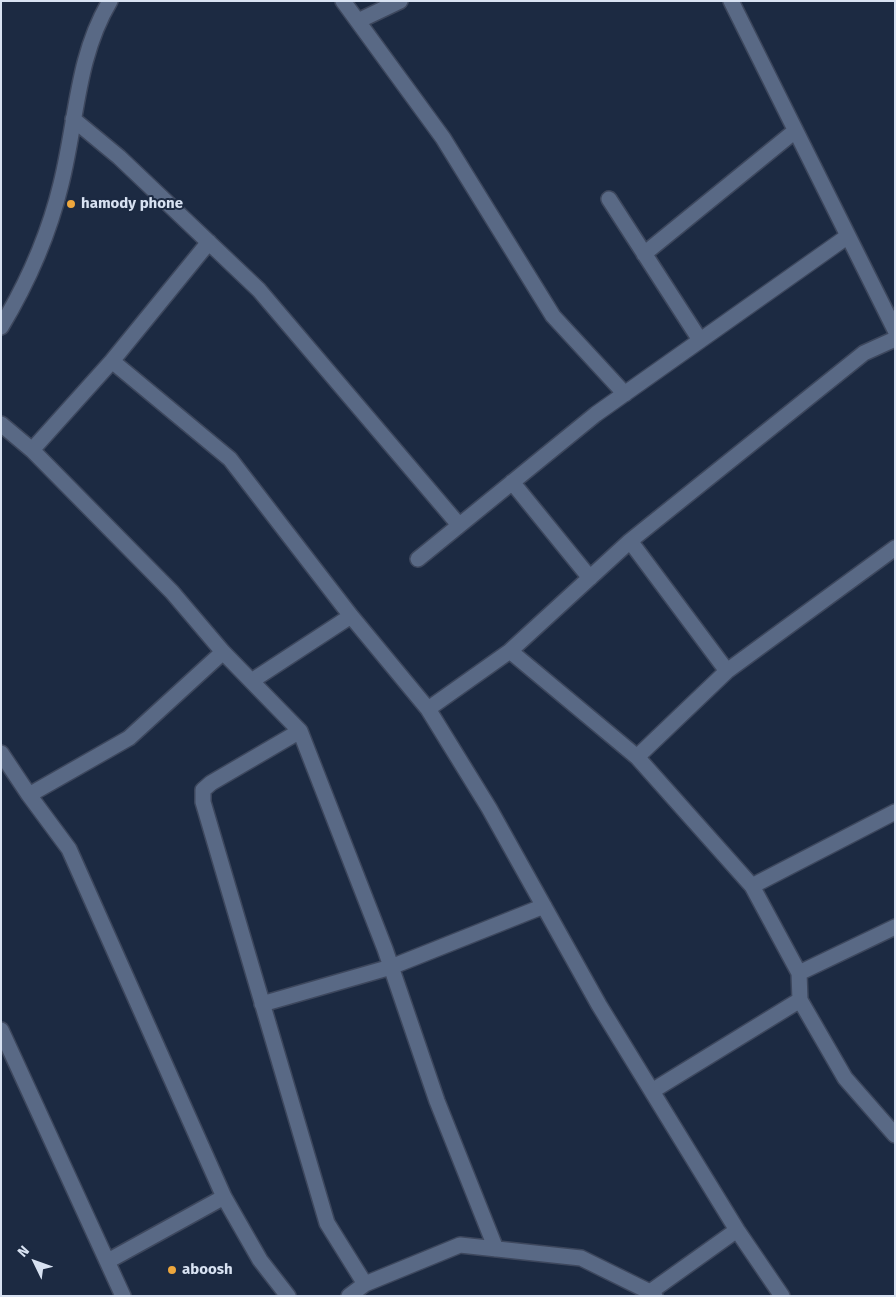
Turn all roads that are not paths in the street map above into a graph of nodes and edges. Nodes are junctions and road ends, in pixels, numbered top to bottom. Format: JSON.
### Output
{"nodes":[{"id":1,"x":110,"y":1,"type":"edge"},
{"id":2,"x":343,"y":1,"type":"edge"},
{"id":3,"x":400,"y":1,"type":"edge"},
{"id":4,"x":731,"y":1,"type":"edge"},
{"id":5,"x":358,"y":21,"type":"junction"},
{"id":6,"x":73,"y":120,"type":"junction"},
{"id":7,"x":795,"y":131,"type":"junction"},
{"id":8,"x":609,"y":199,"type":"dead end"},
{"id":9,"x":848,"y":236,"type":"junction"},
{"id":10,"x":209,"y":242,"type":"junction"},
{"id":11,"x":644,"y":254,"type":"junction"},
{"id":12,"x":1,"y":327,"type":"edge"},
{"id":13,"x":895,"y":330,"type":"edge"},
{"id":14,"x":895,"y":339,"type":"edge"},
{"id":15,"x":700,"y":340,"type":"junction"},
{"id":16,"x":112,"y":361,"type":"junction"},
{"id":17,"x":624,"y":394,"type":"junction"},
{"id":18,"x":1,"y":424,"type":"edge"},
{"id":19,"x":32,"y":450,"type":"junction"},
{"id":20,"x":512,"y":482,"type":"junction"},
{"id":21,"x":459,"y":525,"type":"junction"},
{"id":22,"x":630,"y":541,"type":"junction"},
{"id":23,"x":895,"y":548,"type":"edge"},
{"id":24,"x":418,"y":559,"type":"dead end"},
{"id":25,"x":590,"y":578,"type":"junction"},
{"id":26,"x":350,"y":616,"type":"junction"},
{"id":27,"x":510,"y":651,"type":"junction"},
{"id":28,"x":223,"y":652,"type":"junction"},
{"id":29,"x":727,"y":671,"type":"junction"},
{"id":30,"x":253,"y":680,"type":"junction"},
{"id":31,"x":428,"y":709,"type":"junction"},
{"id":32,"x":300,"y":731,"type":"junction"},
{"id":33,"x":1,"y":753,"type":"edge"},
{"id":34,"x":637,"y":757,"type":"junction"},
{"id":35,"x":29,"y":795,"type":"junction"},
{"id":36,"x":895,"y":812,"type":"edge"},
{"id":37,"x":752,"y":886,"type":"junction"},
{"id":38,"x":544,"y":906,"type":"junction"},
{"id":39,"x":895,"y":927,"type":"edge"},
{"id":40,"x":391,"y":967,"type":"junction"},
{"id":41,"x":799,"y":973,"type":"junction"},
{"id":42,"x":800,"y":1000,"type":"junction"},
{"id":43,"x":262,"y":1004,"type":"junction"},
{"id":44,"x":1,"y":1030,"type":"edge"},
{"id":45,"x":652,"y":1091,"type":"junction"},
{"id":46,"x":895,"y":1136,"type":"edge"},
{"id":47,"x":224,"y":1197,"type":"junction"},
{"id":48,"x":737,"y":1230,"type":"junction"},
{"id":49,"x":496,"y":1249,"type":"junction"},
{"id":50,"x":108,"y":1261,"type":"junction"},
{"id":51,"x":365,"y":1284,"type":"junction"},
{"id":52,"x":652,"y":1294,"type":"edge"},
{"id":53,"x":123,"y":1296,"type":"edge"},
{"id":54,"x":288,"y":1296,"type":"edge"},
{"id":55,"x":349,"y":1296,"type":"edge"},
{"id":56,"x":782,"y":1296,"type":"edge"}],
"edges":[{"from":1,"to":6,"type":"street"},
{"from":2,"to":5,"type":"street"},
{"from":3,"to":5,"type":"street"},
{"from":4,"to":7,"type":"street"},
{"from":5,"to":17,"type":"street"},
{"from":6,"to":10,"type":"street"},
{"from":6,"to":12,"type":"street"},
{"from":7,"to":9,"type":"street"},
{"from":7,"to":11,"type":"street"},
{"from":8,"to":11,"type":"street"},
{"from":9,"to":13,"type":"street"},
{"from":9,"to":15,"type":"street"},
{"from":10,"to":16,"type":"street"},
{"from":10,"to":21,"type":"street"},
{"from":11,"to":15,"type":"street"},
{"from":14,"to":22,"type":"street"},
{"from":15,"to":17,"type":"street"},
{"from":16,"to":19,"type":"street"},
{"from":16,"to":26,"type":"street"},
{"from":17,"to":20,"type":"street"},
{"from":18,"to":19,"type":"street"},
{"from":19,"to":28,"type":"street"},
{"from":20,"to":21,"type":"street"},
{"from":20,"to":25,"type":"street"},
{"from":21,"to":24,"type":"street"},
{"from":22,"to":25,"type":"street"},
{"from":22,"to":29,"type":"street"},
{"from":23,"to":29,"type":"street"},
{"from":25,"to":27,"type":"street"},
{"from":26,"to":30,"type":"street"},
{"from":26,"to":31,"type":"street"},
{"from":27,"to":31,"type":"street"},
{"from":27,"to":34,"type":"street"},
{"from":28,"to":30,"type":"street"},
{"from":28,"to":35,"type":"street"},
{"from":29,"to":34,"type":"street"},
{"from":30,"to":32,"type":"street"},
{"from":31,"to":38,"type":"street"},
{"from":32,"to":40,"type":"street"},
{"from":32,"to":43,"type":"street"},
{"from":33,"to":35,"type":"street"},
{"from":34,"to":37,"type":"street"},
{"from":35,"to":47,"type":"street"},
{"from":36,"to":37,"type":"street"},
{"from":37,"to":41,"type":"street"},
{"from":38,"to":40,"type":"street"},
{"from":38,"to":45,"type":"street"},
{"from":39,"to":41,"type":"street"},
{"from":40,"to":43,"type":"street"},
{"from":40,"to":49,"type":"street"},
{"from":41,"to":42,"type":"street"},
{"from":42,"to":45,"type":"street"},
{"from":42,"to":46,"type":"street"},
{"from":43,"to":51,"type":"street"},
{"from":44,"to":50,"type":"street"},
{"from":45,"to":48,"type":"street"},
{"from":47,"to":50,"type":"street"},
{"from":47,"to":54,"type":"street"},
{"from":48,"to":52,"type":"street"},
{"from":48,"to":56,"type":"street"},
{"from":49,"to":51,"type":"street"},
{"from":49,"to":52,"type":"street"},
{"from":50,"to":53,"type":"street"},
{"from":51,"to":55,"type":"street"}]}
